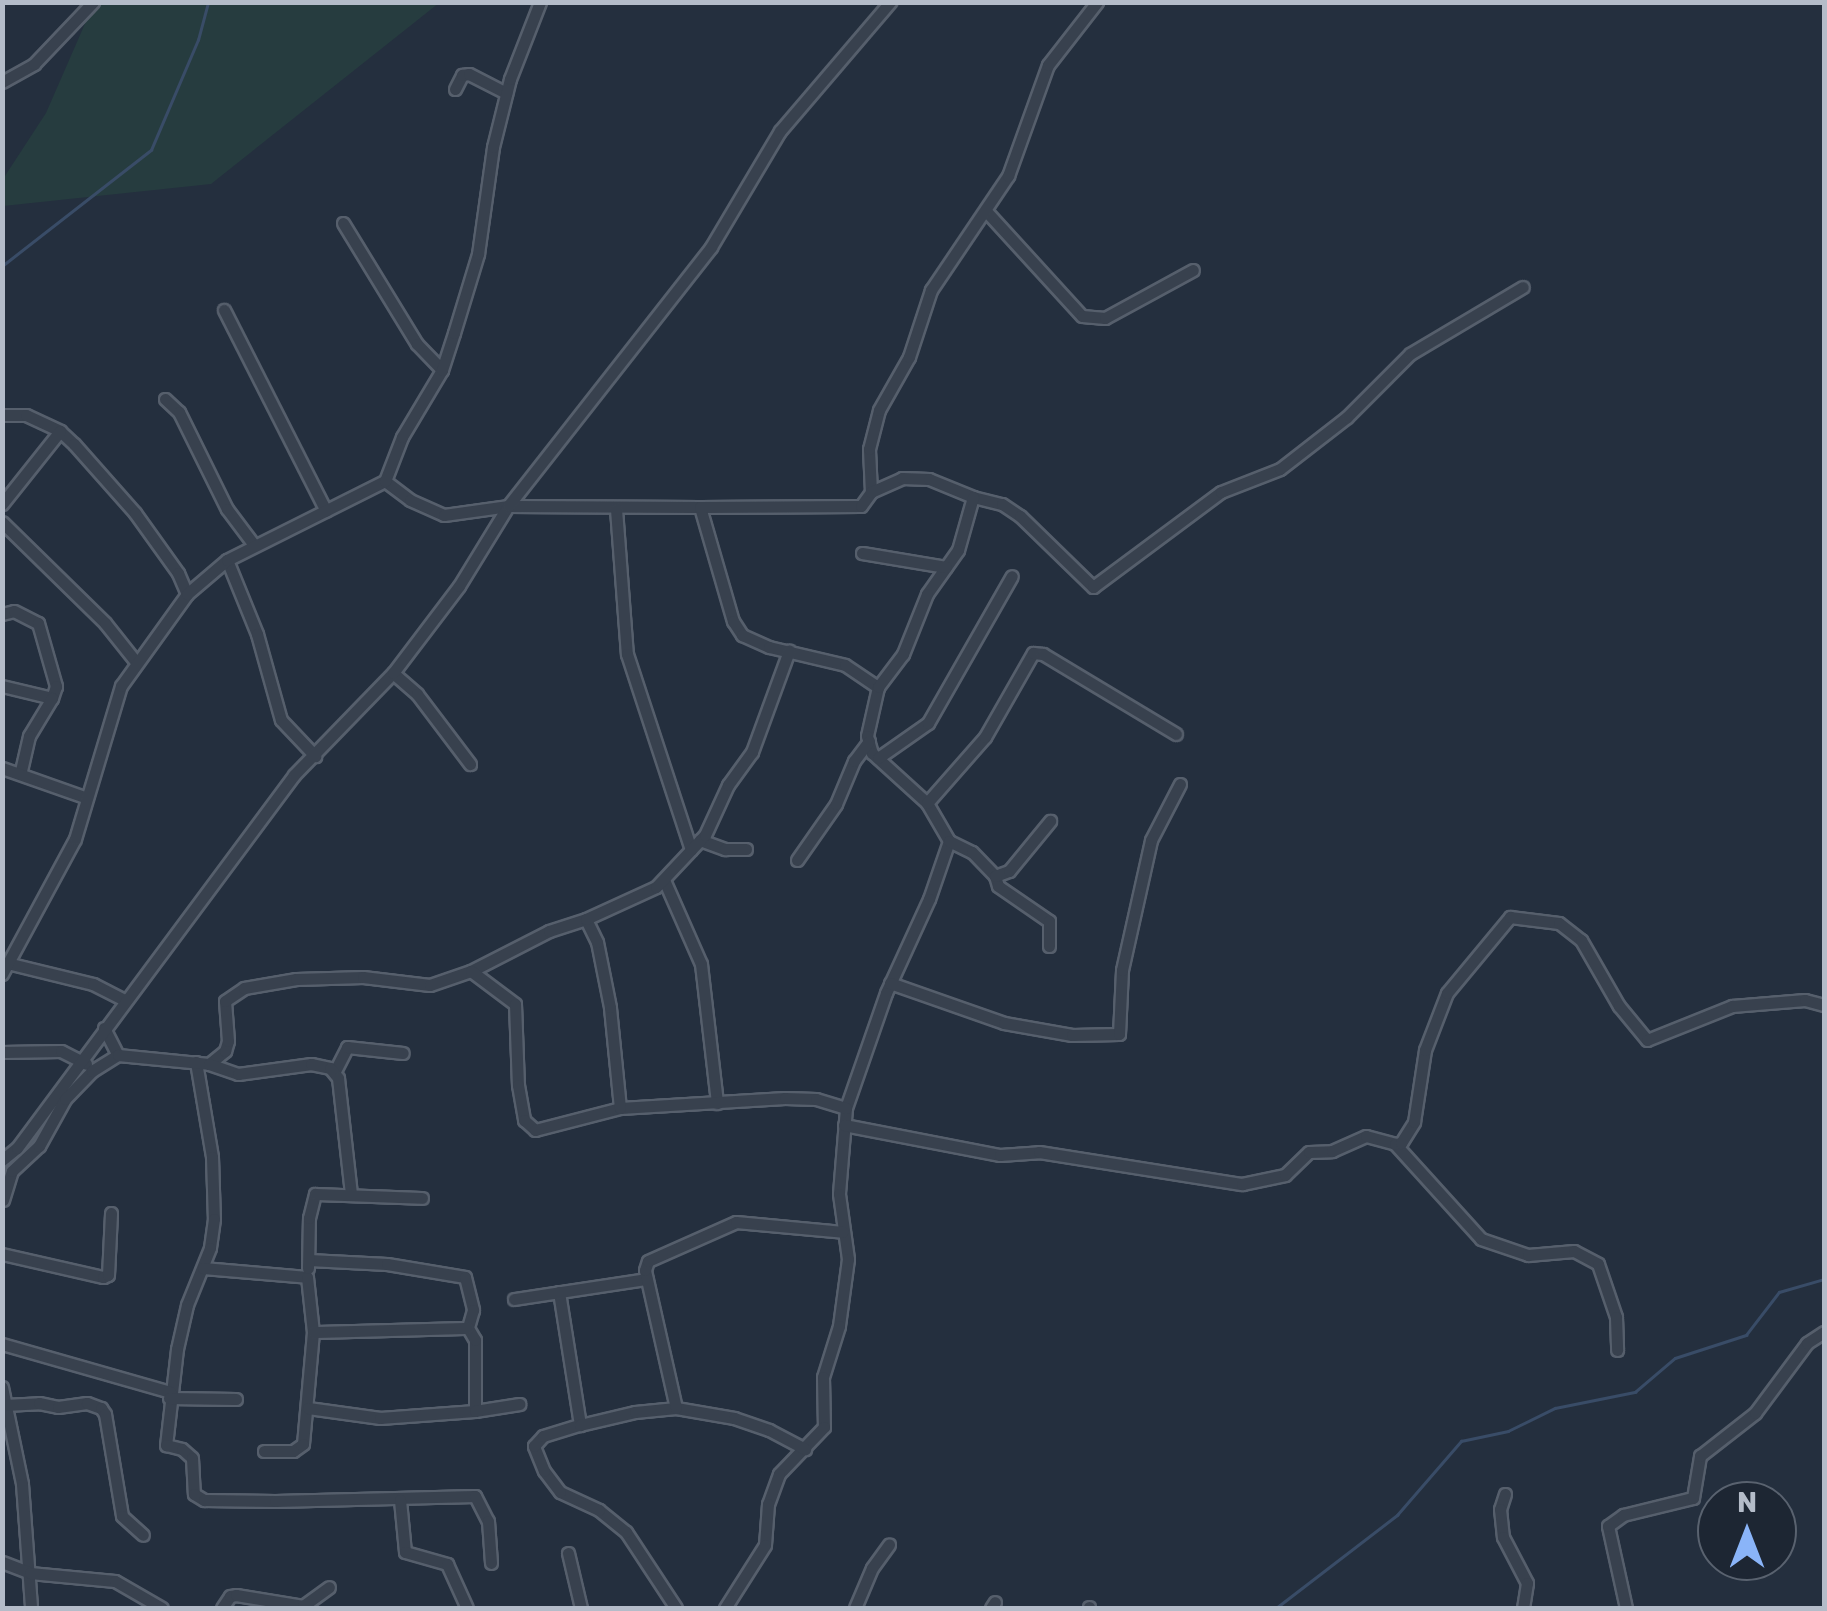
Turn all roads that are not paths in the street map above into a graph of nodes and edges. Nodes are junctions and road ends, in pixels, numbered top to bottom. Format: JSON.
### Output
{"nodes":[{"id":1,"x":93,"y":2,"type":"edge"},
{"id":2,"x":540,"y":2,"type":"edge"},
{"id":3,"x":890,"y":2,"type":"edge"},
{"id":4,"x":1097,"y":2,"type":"edge"},
{"id":5,"x":2,"y":82,"type":"edge"},
{"id":6,"x":456,"y":89,"type":"dead end"},
{"id":7,"x":506,"y":93,"type":"junction"},
{"id":8,"x":986,"y":211,"type":"junction"},
{"id":9,"x":344,"y":223,"type":"dead end"},
{"id":10,"x":1194,"y":270,"type":"dead end"},
{"id":11,"x":1523,"y":287,"type":"dead end"},
{"id":12,"x":224,"y":310,"type":"dead end"},
{"id":13,"x":442,"y":370,"type":"junction"},
{"id":14,"x":165,"y":399,"type":"dead end"},
{"id":15,"x":2,"y":414,"type":"edge"},
{"id":16,"x":60,"y":431,"type":"junction"},
{"id":17,"x":385,"y":481,"type":"junction"},
{"id":18,"x":871,"y":492,"type":"junction"},
{"id":19,"x":973,"y":498,"type":"junction"},
{"id":20,"x":2,"y":504,"type":"edge"},
{"id":21,"x":508,"y":506,"type":"junction"},
{"id":22,"x":700,"y":507,"type":"junction"},
{"id":23,"x":616,"y":509,"type":"junction"},
{"id":24,"x":326,"y":511,"type":"junction"},
{"id":25,"x":2,"y":522,"type":"edge"},
{"id":26,"x":254,"y":545,"type":"junction"},
{"id":27,"x":862,"y":553,"type":"dead end"},
{"id":28,"x":227,"y":560,"type":"junction"},
{"id":29,"x":946,"y":566,"type":"junction"},
{"id":30,"x":1012,"y":576,"type":"dead end"},
{"id":31,"x":187,"y":594,"type":"junction"},
{"id":32,"x":2,"y":614,"type":"edge"},
{"id":33,"x":789,"y":651,"type":"junction"},
{"id":34,"x":136,"y":662,"type":"junction"},
{"id":35,"x":393,"y":673,"type":"junction"},
{"id":36,"x":2,"y":686,"type":"edge"},
{"id":37,"x":878,"y":687,"type":"junction"},
{"id":38,"x":52,"y":698,"type":"junction"},
{"id":39,"x":1176,"y":734,"type":"dead end"},
{"id":40,"x":868,"y":741,"type":"junction"},
{"id":41,"x":315,"y":756,"type":"junction"},
{"id":42,"x":878,"y":758,"type":"junction"},
{"id":43,"x":470,"y":764,"type":"dead end"},
{"id":44,"x":2,"y":768,"type":"edge"},
{"id":45,"x":20,"y":774,"type":"junction"},
{"id":46,"x":1180,"y":784,"type":"dead end"},
{"id":47,"x":87,"y":798,"type":"junction"},
{"id":48,"x":927,"y":804,"type":"junction"},
{"id":49,"x":1050,"y":822,"type":"dead end"},
{"id":50,"x":949,"y":841,"type":"junction"},
{"id":51,"x":696,"y":845,"type":"junction"},
{"id":52,"x":746,"y":849,"type":"dead end"},
{"id":53,"x":798,"y":860,"type":"dead end"},
{"id":54,"x":995,"y":876,"type":"junction"},
{"id":55,"x":664,"y":880,"type":"junction"},
{"id":56,"x":586,"y":919,"type":"junction"},
{"id":57,"x":1049,"y":946,"type":"dead end"},
{"id":58,"x":6,"y":959,"type":"edge"},
{"id":59,"x":470,"y":971,"type":"junction"},
{"id":60,"x":890,"y":983,"type":"junction"},
{"id":61,"x":125,"y":1000,"type":"junction"},
{"id":62,"x":1824,"y":1004,"type":"edge"},
{"id":63,"x":104,"y":1028,"type":"junction"},
{"id":64,"x":2,"y":1052,"type":"edge"},
{"id":65,"x":404,"y":1053,"type":"dead end"},
{"id":66,"x":118,"y":1055,"type":"junction"},
{"id":67,"x":82,"y":1058,"type":"junction"},
{"id":68,"x":203,"y":1063,"type":"junction"},
{"id":69,"x":92,"y":1071,"type":"junction"},
{"id":70,"x":335,"y":1072,"type":"junction"},
{"id":71,"x":718,"y":1103,"type":"junction"},
{"id":72,"x":620,"y":1108,"type":"junction"},
{"id":73,"x":846,"y":1108,"type":"junction"},
{"id":74,"x":844,"y":1124,"type":"junction"},
{"id":75,"x":1395,"y":1144,"type":"junction"},
{"id":76,"x":2,"y":1160,"type":"edge"},
{"id":77,"x":351,"y":1194,"type":"junction"},
{"id":78,"x":422,"y":1198,"type":"dead end"},
{"id":79,"x":3,"y":1203,"type":"edge"},
{"id":80,"x":111,"y":1213,"type":"dead end"},
{"id":81,"x":843,"y":1232,"type":"junction"},
{"id":82,"x":2,"y":1254,"type":"edge"},
{"id":83,"x":309,"y":1260,"type":"junction"},
{"id":84,"x":204,"y":1268,"type":"junction"},
{"id":85,"x":307,"y":1277,"type":"junction"},
{"id":86,"x":647,"y":1279,"type":"junction"},
{"id":87,"x":559,"y":1292,"type":"junction"},
{"id":88,"x":514,"y":1298,"type":"dead end"},
{"id":89,"x":468,"y":1328,"type":"junction"},
{"id":90,"x":312,"y":1332,"type":"junction"},
{"id":91,"x":1824,"y":1332,"type":"edge"},
{"id":92,"x":2,"y":1344,"type":"edge"},
{"id":93,"x":1617,"y":1350,"type":"dead end"},
{"id":94,"x":2,"y":1387,"type":"edge"},
{"id":95,"x":170,"y":1395,"type":"junction"},
{"id":96,"x":236,"y":1399,"type":"dead end"},
{"id":97,"x":519,"y":1404,"type":"dead end"},
{"id":98,"x":5,"y":1405,"type":"edge"},
{"id":99,"x":308,"y":1408,"type":"junction"},
{"id":100,"x":676,"y":1408,"type":"junction"},
{"id":101,"x":475,"y":1411,"type":"junction"},
{"id":102,"x":580,"y":1426,"type":"junction"},
{"id":103,"x":805,"y":1448,"type":"junction"},
{"id":104,"x":264,"y":1451,"type":"dead end"},
{"id":105,"x":1505,"y":1494,"type":"dead end"},
{"id":106,"x":400,"y":1500,"type":"junction"},
{"id":107,"x":144,"y":1535,"type":"dead end"},
{"id":108,"x":890,"y":1545,"type":"dead end"},
{"id":109,"x":568,"y":1554,"type":"dead end"},
{"id":110,"x":2,"y":1562,"type":"edge"},
{"id":111,"x":491,"y":1563,"type":"dead end"},
{"id":112,"x":30,"y":1572,"type":"junction"},
{"id":113,"x":328,"y":1587,"type":"dead end"},
{"id":114,"x":31,"y":1608,"type":"edge"},
{"id":115,"x":162,"y":1608,"type":"edge"},
{"id":116,"x":222,"y":1608,"type":"edge"},
{"id":117,"x":467,"y":1608,"type":"edge"},
{"id":118,"x":581,"y":1608,"type":"edge"},
{"id":119,"x":676,"y":1608,"type":"edge"},
{"id":120,"x":725,"y":1608,"type":"edge"},
{"id":121,"x":855,"y":1608,"type":"edge"},
{"id":122,"x":1523,"y":1608,"type":"edge"},
{"id":123,"x":1626,"y":1608,"type":"edge"}],
"edges":[{"from":1,"to":5,"type":"street"},
{"from":2,"to":7,"type":"street"},
{"from":3,"to":21,"type":"street"},
{"from":4,"to":8,"type":"street"},
{"from":6,"to":7,"type":"street"},
{"from":7,"to":13,"type":"street"},
{"from":8,"to":10,"type":"street"},
{"from":8,"to":18,"type":"street"},
{"from":9,"to":13,"type":"street"},
{"from":11,"to":19,"type":"street"},
{"from":12,"to":24,"type":"street"},
{"from":13,"to":17,"type":"street"},
{"from":14,"to":26,"type":"street"},
{"from":15,"to":16,"type":"street"},
{"from":16,"to":20,"type":"street"},
{"from":16,"to":31,"type":"street"},
{"from":17,"to":21,"type":"street"},
{"from":17,"to":24,"type":"street"},
{"from":18,"to":19,"type":"street"},
{"from":18,"to":22,"type":"street"},
{"from":19,"to":29,"type":"street"},
{"from":21,"to":23,"type":"street"},
{"from":21,"to":35,"type":"street"},
{"from":22,"to":23,"type":"street"},
{"from":22,"to":33,"type":"street"},
{"from":23,"to":51,"type":"street"},
{"from":24,"to":26,"type":"street"},
{"from":25,"to":34,"type":"street"},
{"from":26,"to":28,"type":"street"},
{"from":27,"to":29,"type":"street"},
{"from":28,"to":31,"type":"street"},
{"from":28,"to":41,"type":"street"},
{"from":29,"to":37,"type":"street"},
{"from":30,"to":42,"type":"street"},
{"from":31,"to":34,"type":"street"},
{"from":32,"to":38,"type":"street"},
{"from":33,"to":37,"type":"street"},
{"from":33,"to":51,"type":"street"},
{"from":34,"to":47,"type":"street"},
{"from":35,"to":41,"type":"street"},
{"from":35,"to":43,"type":"street"},
{"from":36,"to":38,"type":"street"},
{"from":37,"to":40,"type":"street"},
{"from":38,"to":45,"type":"street"},
{"from":39,"to":48,"type":"street"},
{"from":40,"to":42,"type":"street"},
{"from":40,"to":53,"type":"street"},
{"from":41,"to":61,"type":"street"},
{"from":42,"to":48,"type":"street"},
{"from":44,"to":45,"type":"street"},
{"from":45,"to":47,"type":"street"},
{"from":46,"to":60,"type":"street"},
{"from":47,"to":58,"type":"street"},
{"from":48,"to":50,"type":"street"},
{"from":49,"to":54,"type":"street"},
{"from":50,"to":54,"type":"street"},
{"from":50,"to":60,"type":"street"},
{"from":51,"to":52,"type":"street"},
{"from":51,"to":55,"type":"street"},
{"from":54,"to":57,"type":"street"},
{"from":55,"to":56,"type":"street"},
{"from":55,"to":71,"type":"street"},
{"from":56,"to":59,"type":"street"},
{"from":56,"to":72,"type":"street"},
{"from":58,"to":61,"type":"street"},
{"from":59,"to":68,"type":"street"},
{"from":59,"to":72,"type":"street"},
{"from":60,"to":73,"type":"street"},
{"from":61,"to":63,"type":"street"},
{"from":62,"to":75,"type":"street"},
{"from":63,"to":66,"type":"street"},
{"from":63,"to":67,"type":"street"},
{"from":64,"to":67,"type":"street"},
{"from":65,"to":70,"type":"street"},
{"from":66,"to":68,"type":"street"},
{"from":66,"to":69,"type":"street"},
{"from":67,"to":69,"type":"street"},
{"from":67,"to":76,"type":"street"},
{"from":68,"to":70,"type":"street"},
{"from":68,"to":84,"type":"street"},
{"from":69,"to":79,"type":"street"},
{"from":70,"to":77,"type":"street"},
{"from":71,"to":72,"type":"street"},
{"from":71,"to":73,"type":"street"},
{"from":73,"to":74,"type":"street"},
{"from":74,"to":75,"type":"street"},
{"from":74,"to":81,"type":"street"},
{"from":75,"to":93,"type":"street"},
{"from":77,"to":78,"type":"street"},
{"from":77,"to":83,"type":"street"},
{"from":80,"to":82,"type":"street"},
{"from":81,"to":86,"type":"street"},
{"from":81,"to":103,"type":"street"},
{"from":83,"to":85,"type":"street"},
{"from":83,"to":89,"type":"street"},
{"from":84,"to":85,"type":"street"},
{"from":84,"to":95,"type":"street"},
{"from":85,"to":90,"type":"street"},
{"from":86,"to":87,"type":"street"},
{"from":86,"to":100,"type":"street"},
{"from":87,"to":88,"type":"street"},
{"from":87,"to":102,"type":"street"},
{"from":89,"to":90,"type":"street"},
{"from":89,"to":101,"type":"street"},
{"from":90,"to":99,"type":"street"},
{"from":91,"to":123,"type":"street"},
{"from":92,"to":95,"type":"street"},
{"from":94,"to":98,"type":"street"},
{"from":95,"to":96,"type":"street"},
{"from":95,"to":106,"type":"street"},
{"from":97,"to":101,"type":"street"},
{"from":98,"to":107,"type":"street"},
{"from":98,"to":112,"type":"street"},
{"from":99,"to":101,"type":"street"},
{"from":99,"to":104,"type":"street"},
{"from":100,"to":102,"type":"street"},
{"from":100,"to":103,"type":"street"},
{"from":102,"to":119,"type":"street"},
{"from":103,"to":120,"type":"street"},
{"from":105,"to":122,"type":"street"},
{"from":106,"to":111,"type":"street"},
{"from":106,"to":117,"type":"street"},
{"from":108,"to":121,"type":"street"},
{"from":109,"to":118,"type":"street"},
{"from":110,"to":112,"type":"street"},
{"from":112,"to":114,"type":"street"},
{"from":112,"to":115,"type":"street"},
{"from":113,"to":116,"type":"street"}]}
